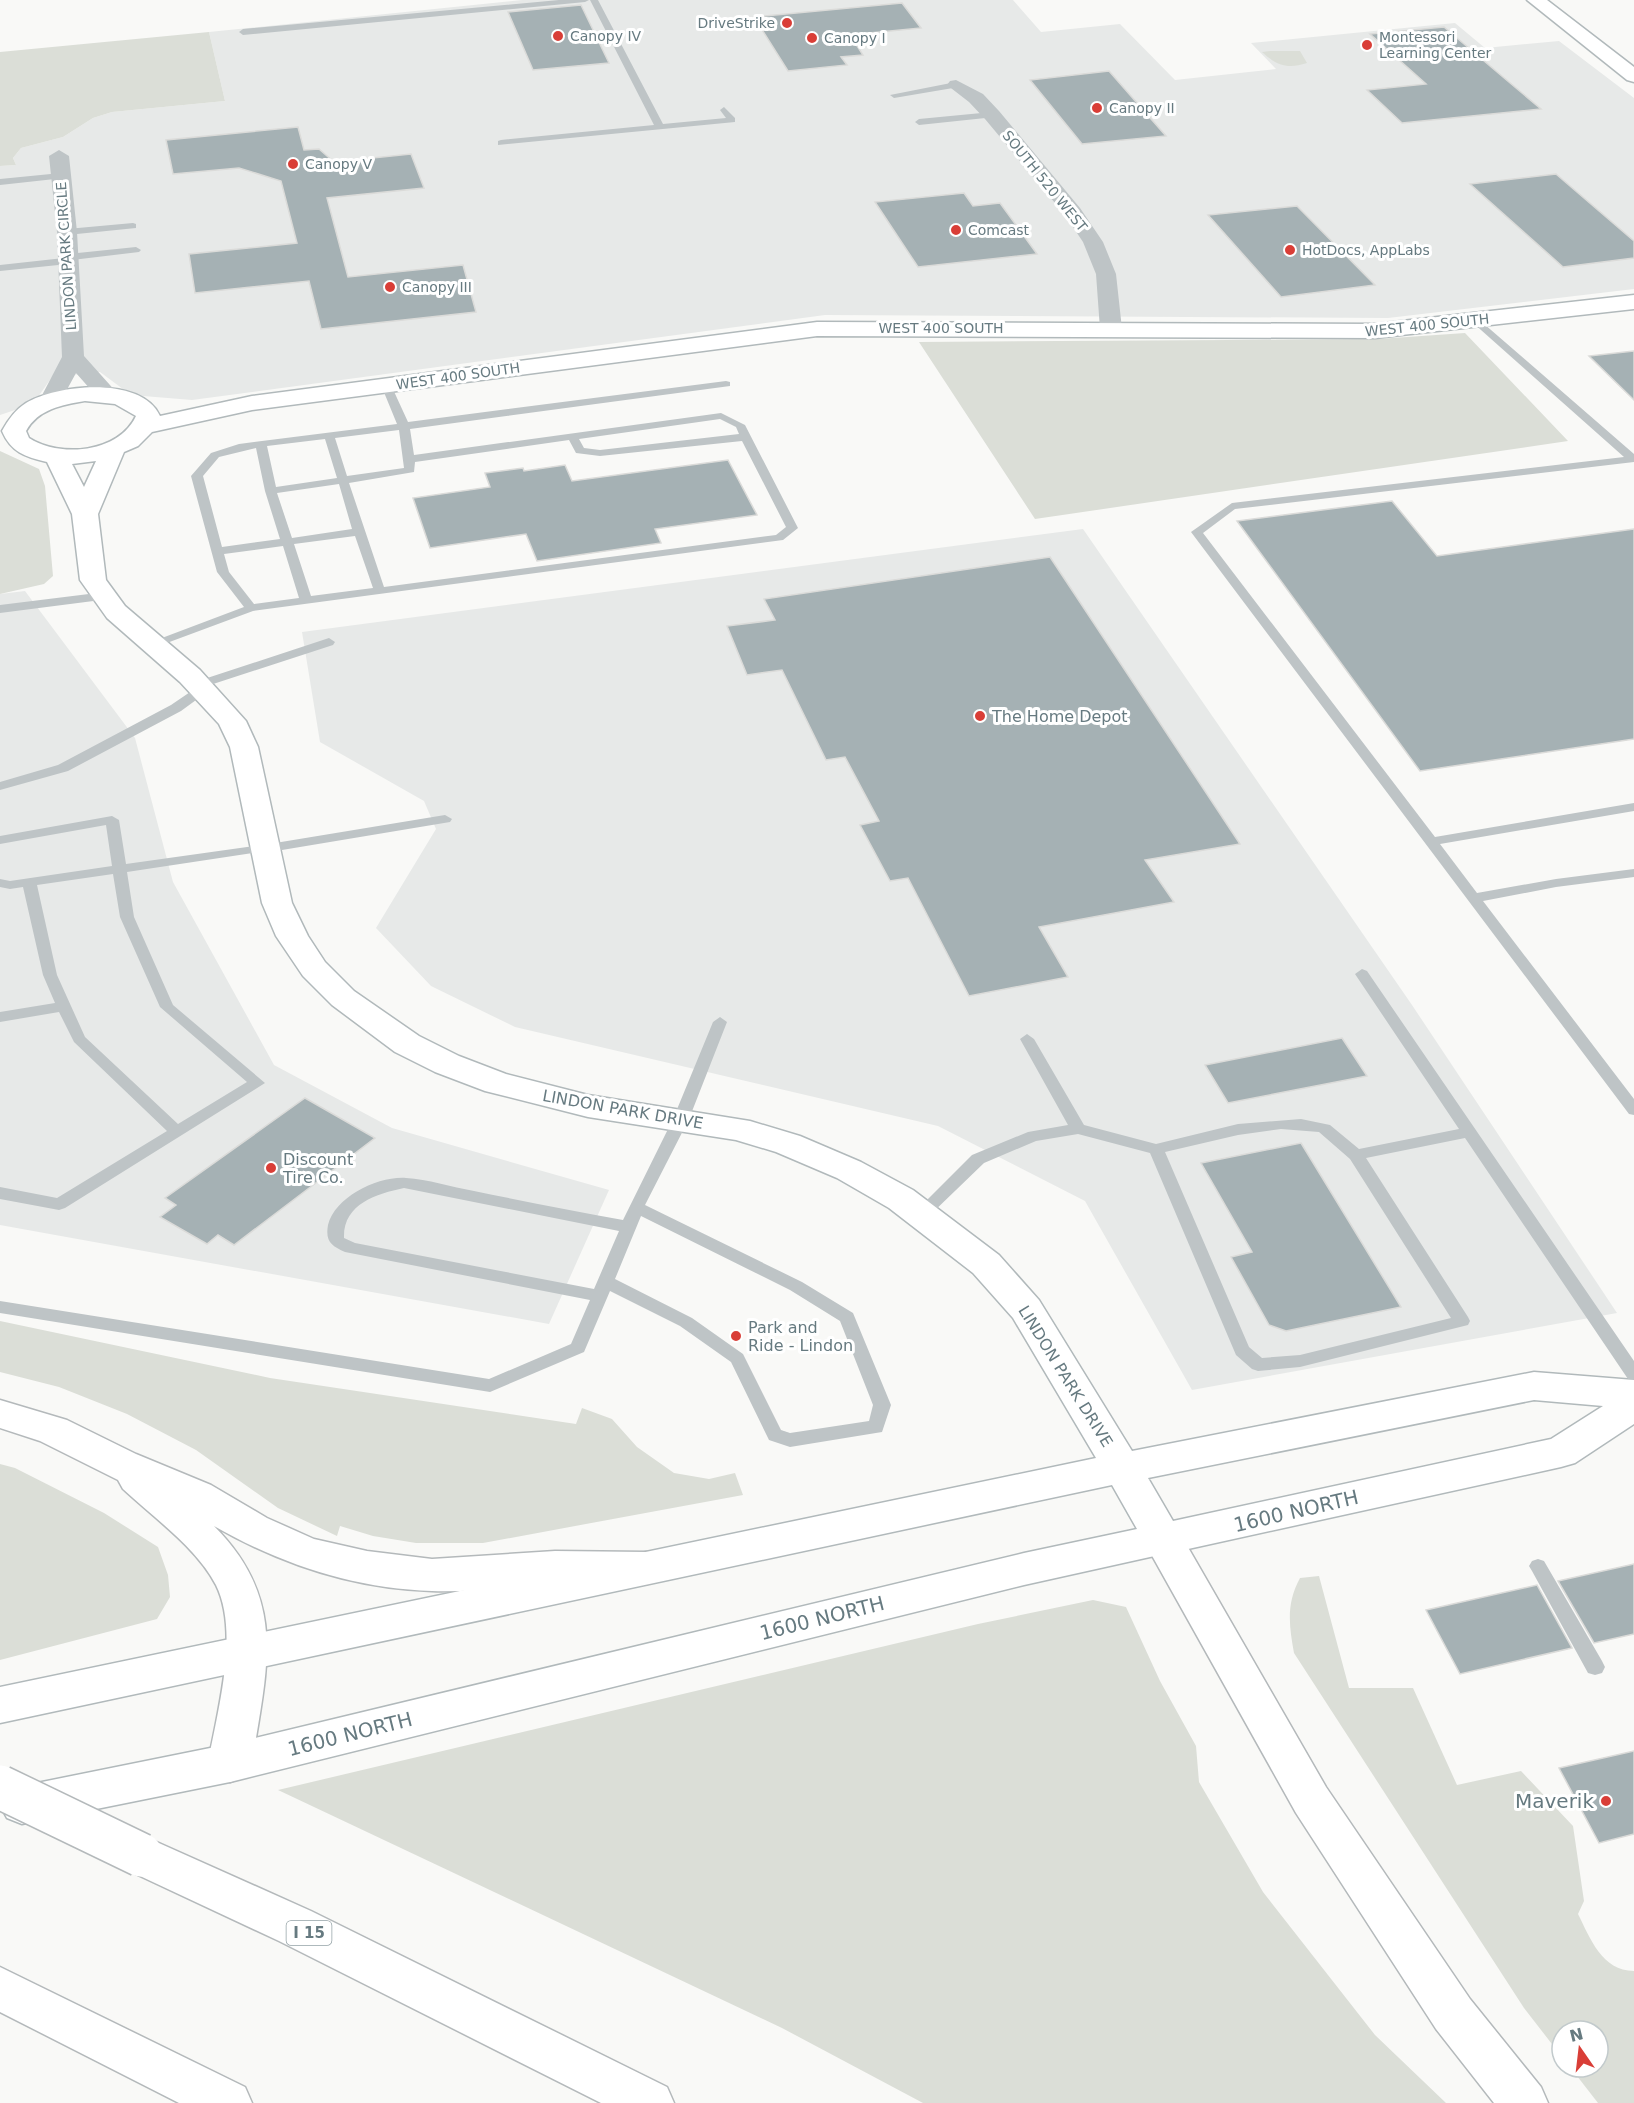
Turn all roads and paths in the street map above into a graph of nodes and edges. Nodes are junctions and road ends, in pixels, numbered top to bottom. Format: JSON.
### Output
{"nodes":[{"id":1,"x":585,"y":0,"type":"edge"},
{"id":2,"x":594,"y":0,"type":"edge"},
{"id":3,"x":1536,"y":0,"type":"edge"},
{"id":4,"x":243,"y":32,"type":"dead end"},
{"id":5,"x":1634,"y":76,"type":"edge"},
{"id":6,"x":956,"y":85,"type":"joint"},
{"id":7,"x":894,"y":94,"type":"dead end"},
{"id":8,"x":724,"y":110,"type":"dead end"},
{"id":9,"x":992,"y":115,"type":"junction"},
{"id":10,"x":919,"y":122,"type":"dead end"},
{"id":11,"x":660,"y":127,"type":"junction"},
{"id":12,"x":501,"y":142,"type":"dead end"},
{"id":13,"x":60,"y":166,"type":"joint"},
{"id":14,"x":0,"y":182,"type":"edge"},
{"id":15,"x":133,"y":226,"type":"dead end"},
{"id":16,"x":66,"y":232,"type":"junction"},
{"id":17,"x":136,"y":250,"type":"dead end"},
{"id":18,"x":68,"y":259,"type":"junction"},
{"id":19,"x":0,"y":268,"type":"edge"},
{"id":20,"x":1634,"y":302,"type":"edge"},
{"id":21,"x":1476,"y":320,"type":"junction"},
{"id":22,"x":1111,"y":329,"type":"junction"},
{"id":23,"x":73,"y":357,"type":"junction"},
{"id":24,"x":726,"y":384,"type":"dead end"},
{"id":25,"x":387,"y":385,"type":"junction"},
{"id":26,"x":107,"y":394,"type":"junction"},
{"id":27,"x":50,"y":401,"type":"junction"},
{"id":28,"x":143,"y":415,"type":"junction"},
{"id":29,"x":404,"y":426,"type":"junction"},
{"id":30,"x":10,"y":433,"type":"edge"},
{"id":31,"x":329,"y":435,"type":"junction"},
{"id":32,"x":572,"y":436,"type":"junction"},
{"id":33,"x":746,"y":437,"type":"junction"},
{"id":34,"x":261,"y":444,"type":"junction"},
{"id":35,"x":114,"y":448,"type":"junction"},
{"id":36,"x":56,"y":456,"type":"junction"},
{"id":37,"x":409,"y":459,"type":"junction"},
{"id":38,"x":344,"y":480,"type":"junction"},
{"id":39,"x":271,"y":491,"type":"junction"},
{"id":40,"x":86,"y":514,"type":"junction"},
{"id":41,"x":359,"y":532,"type":"junction"},
{"id":42,"x":287,"y":542,"type":"junction"},
{"id":43,"x":218,"y":551,"type":"junction"},
{"id":44,"x":380,"y":592,"type":"junction"},
{"id":45,"x":105,"y":596,"type":"junction"},
{"id":46,"x":306,"y":601,"type":"junction"},
{"id":47,"x":251,"y":608,"type":"junction"},
{"id":48,"x":0,"y":609,"type":"edge"},
{"id":49,"x":329,"y":642,"type":"dead end"},
{"id":50,"x":152,"y":644,"type":"junction"},
{"id":51,"x":201,"y":687,"type":"junction"},
{"id":52,"x":2,"y":782,"type":"edge"},
{"id":53,"x":1634,"y":807,"type":"edge"},
{"id":54,"x":445,"y":819,"type":"dead end"},
{"id":55,"x":0,"y":840,"type":"edge"},
{"id":56,"x":1431,"y":842,"type":"junction"},
{"id":57,"x":264,"y":848,"type":"junction"},
{"id":58,"x":120,"y":869,"type":"junction"},
{"id":59,"x":1634,"y":873,"type":"edge"},
{"id":60,"x":29,"y":882,"type":"junction"},
{"id":61,"x":0,"y":883,"type":"edge"},
{"id":62,"x":1474,"y":898,"type":"junction"},
{"id":63,"x":1362,"y":974,"type":"dead end"},
{"id":64,"x":64,"y":1006,"type":"junction"},
{"id":65,"x":0,"y":1017,"type":"edge"},
{"id":66,"x":720,"y":1022,"type":"dead end"},
{"id":67,"x":1027,"y":1040,"type":"dead end"},
{"id":68,"x":1634,"y":1110,"type":"edge"},
{"id":69,"x":681,"y":1119,"type":"junction"},
{"id":70,"x":1078,"y":1129,"type":"junction"},
{"id":71,"x":177,"y":1132,"type":"junction"},
{"id":72,"x":1469,"y":1132,"type":"junction"},
{"id":73,"x":1156,"y":1149,"type":"junction"},
{"id":74,"x":1356,"y":1155,"type":"junction"},
{"id":75,"x":0,"y":1193,"type":"edge"},
{"id":76,"x":636,"y":1207,"type":"junction"},
{"id":77,"x":922,"y":1214,"type":"junction"},
{"id":78,"x":628,"y":1227,"type":"junction"},
{"id":79,"x":603,"y":1288,"type":"junction"},
{"id":80,"x":0,"y":1307,"type":"edge"},
{"id":81,"x":1634,"y":1374,"type":"edge"},
{"id":82,"x":1634,"y":1395,"type":"edge"},
{"id":83,"x":1634,"y":1405,"type":"edge"},
{"id":84,"x":0,"y":1414,"type":"edge"},
{"id":85,"x":123,"y":1465,"type":"junction"},
{"id":86,"x":1122,"y":1467,"type":"junction"},
{"id":87,"x":1164,"y":1540,"type":"junction"},
{"id":88,"x":1538,"y":1566,"type":"dead end"},
{"id":89,"x":647,"y":1568,"type":"junction"},
{"id":90,"x":245,"y":1655,"type":"junction"},
{"id":91,"x":1595,"y":1667,"type":"dead end"},
{"id":92,"x":0,"y":1705,"type":"edge"},
{"id":93,"x":230,"y":1763,"type":"junction"},
{"id":94,"x":0,"y":1788,"type":"edge"},
{"id":95,"x":0,"y":1809,"type":"edge"},
{"id":96,"x":0,"y":1989,"type":"edge"},
{"id":97,"x":228,"y":2103,"type":"edge"},
{"id":98,"x":650,"y":2103,"type":"edge"},
{"id":99,"x":1524,"y":2103,"type":"edge"}],
"edges":[{"from":1,"to":4,"type":"lane"},
{"from":2,"to":11,"type":"lane"},
{"from":3,"to":5,"type":"main road"},
{"from":6,"to":7,"type":"lane"},
{"from":6,"to":9,"type":"street","name":"SOUTH 520 WEST"},
{"from":8,"to":11,"type":"lane"},
{"from":9,"to":10,"type":"lane"},
{"from":9,"to":22,"type":"street","name":"SOUTH 520 WEST"},
{"from":11,"to":12,"type":"lane"},
{"from":13,"to":14,"type":"lane"},
{"from":13,"to":16,"type":"street","name":"LINDON PARK CIRCLE"},
{"from":15,"to":16,"type":"lane"},
{"from":16,"to":18,"type":"street","name":"LINDON PARK CIRCLE"},
{"from":17,"to":18,"type":"lane"},
{"from":18,"to":19,"type":"lane"},
{"from":18,"to":23,"type":"street","name":"LINDON PARK CIRCLE"},
{"from":20,"to":21,"type":"main road","name":"WEST 400 SOUTH"},
{"from":21,"to":22,"type":"main road","name":"WEST 400 SOUTH"},
{"from":21,"to":56,"type":"lane"},
{"from":22,"to":25,"type":"main road","name":"WEST 400 SOUTH"},
{"from":23,"to":26,"type":"street"},
{"from":23,"to":27,"type":"street"},
{"from":24,"to":29,"type":"lane"},
{"from":25,"to":28,"type":"main road","name":"WEST 400 SOUTH"},
{"from":25,"to":29,"type":"lane"},
{"from":26,"to":27,"type":"main road","name":"WEST 400 SOUTH"},
{"from":26,"to":28,"type":"main road","name":"WEST 400 SOUTH"},
{"from":27,"to":30,"type":"main road","name":"WEST 400 SOUTH"},
{"from":28,"to":35,"type":"main road","name":"WEST 400 SOUTH"},
{"from":29,"to":31,"type":"lane"},
{"from":29,"to":37,"type":"lane"},
{"from":30,"to":36,"type":"main road","name":"WEST 400 SOUTH"},
{"from":31,"to":34,"type":"lane"},
{"from":31,"to":38,"type":"lane"},
{"from":32,"to":33,"type":"lane"},
{"from":32,"to":33,"type":"lane"},
{"from":32,"to":37,"type":"lane"},
{"from":33,"to":44,"type":"lane"},
{"from":34,"to":39,"type":"lane"},
{"from":34,"to":43,"type":"lane"},
{"from":35,"to":36,"type":"main road","name":"WEST 400 SOUTH"},
{"from":35,"to":40,"type":"main road","name":"LINDON PARK DRIVE"},
{"from":36,"to":40,"type":"main road","name":"LINDON PARK DRIVE"},
{"from":37,"to":38,"type":"lane"},
{"from":38,"to":39,"type":"lane"},
{"from":38,"to":41,"type":"lane"},
{"from":39,"to":42,"type":"lane"},
{"from":40,"to":45,"type":"main road","name":"LINDON PARK DRIVE"},
{"from":41,"to":42,"type":"lane"},
{"from":41,"to":44,"type":"lane"},
{"from":42,"to":43,"type":"lane"},
{"from":42,"to":46,"type":"lane"},
{"from":43,"to":47,"type":"lane"},
{"from":44,"to":46,"type":"lane"},
{"from":45,"to":48,"type":"lane"},
{"from":45,"to":50,"type":"main road","name":"LINDON PARK DRIVE"},
{"from":46,"to":47,"type":"lane"},
{"from":47,"to":50,"type":"lane"},
{"from":49,"to":51,"type":"lane"},
{"from":50,"to":51,"type":"main road","name":"LINDON PARK DRIVE"},
{"from":51,"to":52,"type":"lane"},
{"from":51,"to":57,"type":"main road","name":"LINDON PARK DRIVE"},
{"from":53,"to":56,"type":"lane"},
{"from":54,"to":57,"type":"lane"},
{"from":55,"to":58,"type":"lane"},
{"from":56,"to":62,"type":"lane"},
{"from":57,"to":58,"type":"lane"},
{"from":57,"to":69,"type":"main road","name":"LINDON PARK DRIVE"},
{"from":58,"to":60,"type":"lane"},
{"from":58,"to":71,"type":"lane"},
{"from":59,"to":62,"type":"lane"},
{"from":60,"to":61,"type":"lane"},
{"from":60,"to":64,"type":"lane"},
{"from":62,"to":68,"type":"lane"},
{"from":63,"to":72,"type":"lane"},
{"from":64,"to":65,"type":"lane"},
{"from":64,"to":71,"type":"lane"},
{"from":66,"to":69,"type":"lane"},
{"from":67,"to":70,"type":"lane"},
{"from":69,"to":76,"type":"lane"},
{"from":69,"to":77,"type":"main road","name":"LINDON PARK DRIVE"},
{"from":70,"to":73,"type":"lane"},
{"from":70,"to":77,"type":"lane"},
{"from":71,"to":75,"type":"lane"},
{"from":72,"to":74,"type":"lane"},
{"from":72,"to":81,"type":"lane"},
{"from":73,"to":74,"type":"lane"},
{"from":73,"to":74,"type":"lane"},
{"from":76,"to":78,"type":"lane"},
{"from":76,"to":79,"type":"lane"},
{"from":77,"to":86,"type":"main road","name":"LINDON PARK DRIVE"},
{"from":78,"to":79,"type":"lane"},
{"from":78,"to":79,"type":"lane"},
{"from":79,"to":80,"type":"lane"},
{"from":82,"to":86,"type":"main road"},
{"from":83,"to":87,"type":"main road","name":"1600 NORTH"},
{"from":84,"to":85,"type":"main road"},
{"from":85,"to":89,"type":"main road"},
{"from":85,"to":90,"type":"main road"},
{"from":86,"to":87,"type":"main road","name":"LINDON PARK DRIVE"},
{"from":86,"to":89,"type":"main road"},
{"from":87,"to":93,"type":"main road","name":"1600 NORTH"},
{"from":87,"to":99,"type":"main road","name":"LINDON PARK DRIVE"},
{"from":88,"to":91,"type":"lane"},
{"from":89,"to":90,"type":"main road"},
{"from":90,"to":92,"type":"main road"},
{"from":90,"to":93,"type":"main road"},
{"from":93,"to":95,"type":"main road","name":"1600 NORTH"},
{"from":94,"to":98,"type":"main road","number":"I 15","bridge":true},
{"from":96,"to":97,"type":"main road"}]}
